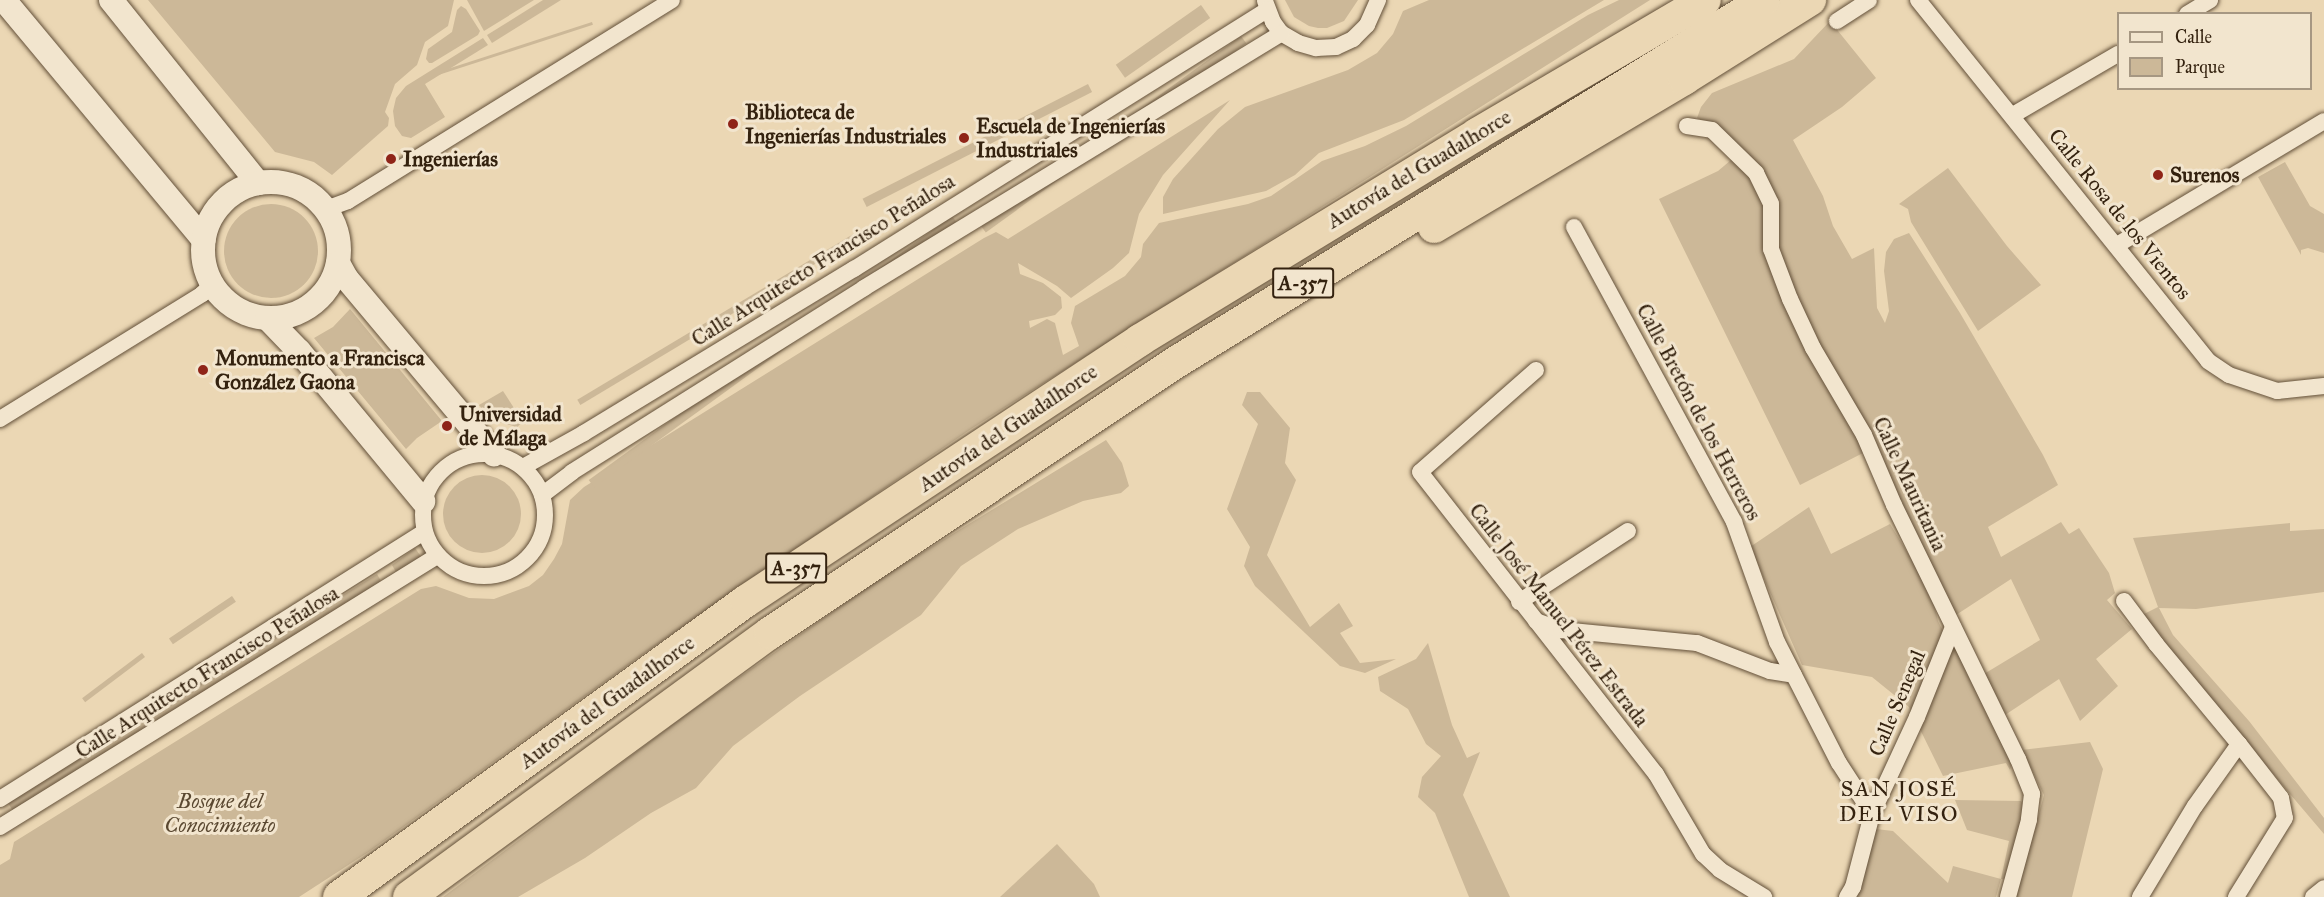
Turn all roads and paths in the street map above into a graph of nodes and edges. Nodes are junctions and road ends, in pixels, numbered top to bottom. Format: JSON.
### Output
{"nodes":[{"id":1,"x":4,"y":0,"type":"edge"},
{"id":2,"x":111,"y":0,"type":"edge"},
{"id":3,"x":672,"y":0,"type":"edge"},
{"id":4,"x":1378,"y":0,"type":"edge"},
{"id":5,"x":1690,"y":0,"type":"edge"},
{"id":6,"x":1705,"y":0,"type":"edge"},
{"id":7,"x":1764,"y":0,"type":"edge"},
{"id":8,"x":1810,"y":0,"type":"edge"},
{"id":9,"x":1869,"y":0,"type":"edge"},
{"id":10,"x":1918,"y":0,"type":"edge"},
{"id":11,"x":2210,"y":0,"type":"edge"},
{"id":12,"x":1266,"y":5,"type":"edge"},
{"id":13,"x":2190,"y":12,"type":"edge"},
{"id":14,"x":1837,"y":21,"type":"dead end"},
{"id":15,"x":1281,"y":33,"type":"junction"},
{"id":16,"x":2117,"y":55,"type":"edge"},
{"id":17,"x":2013,"y":115,"type":"junction"},
{"id":18,"x":1504,"y":118,"type":"junction"},
{"id":19,"x":2324,"y":121,"type":"edge"},
{"id":20,"x":1687,"y":126,"type":"dead end"},
{"id":21,"x":258,"y":183,"type":"junction"},
{"id":22,"x":326,"y":209,"type":"junction"},
{"id":23,"x":1574,"y":227,"type":"dead end"},
{"id":24,"x":204,"y":240,"type":"junction"},
{"id":25,"x":2117,"y":245,"type":"junction"},
{"id":26,"x":338,"y":263,"type":"junction"},
{"id":27,"x":212,"y":285,"type":"junction"},
{"id":28,"x":267,"y":318,"type":"junction"},
{"id":29,"x":1536,"y":370,"type":"dead end"},
{"id":30,"x":2324,"y":386,"type":"edge"},
{"id":31,"x":0,"y":419,"type":"edge"},
{"id":32,"x":495,"y":454,"type":"junction"},
{"id":33,"x":1033,"y":458,"type":"junction"},
{"id":34,"x":523,"y":468,"type":"junction"},
{"id":35,"x":542,"y":495,"type":"junction"},
{"id":36,"x":423,"y":501,"type":"junction"},
{"id":37,"x":1628,"y":531,"type":"dead end"},
{"id":38,"x":424,"y":532,"type":"junction"},
{"id":39,"x":437,"y":556,"type":"junction"},
{"id":40,"x":2124,"y":601,"type":"dead end"},
{"id":41,"x":1519,"y":602,"type":"junction"},
{"id":42,"x":1536,"y":620,"type":"junction"},
{"id":43,"x":1953,"y":627,"type":"junction"},
{"id":44,"x":1794,"y":675,"type":"junction"},
{"id":45,"x":2239,"y":744,"type":"junction"},
{"id":46,"x":0,"y":800,"type":"edge"},
{"id":47,"x":1872,"y":814,"type":"junction"},
{"id":48,"x":0,"y":827,"type":"edge"},
{"id":49,"x":2253,"y":871,"type":"junction"},
{"id":50,"x":2324,"y":888,"type":"edge"},
{"id":51,"x":339,"y":897,"type":"edge"},
{"id":52,"x":409,"y":897,"type":"edge"},
{"id":53,"x":1764,"y":897,"type":"edge"},
{"id":54,"x":1847,"y":897,"type":"edge"},
{"id":55,"x":2008,"y":897,"type":"edge"},
{"id":56,"x":2140,"y":897,"type":"edge"},
{"id":57,"x":2236,"y":897,"type":"edge"},
{"id":58,"x":2247,"y":897,"type":"edge"},
{"id":59,"x":2313,"y":897,"type":"edge"}],
"edges":[{"from":1,"to":24,"type":"street"},
{"from":2,"to":21,"type":"street"},
{"from":3,"to":22,"type":"street"},
{"from":4,"to":15,"type":"street"},
{"from":5,"to":18,"type":"highway"},
{"from":6,"to":18,"type":"highway","name":"Autovía del Guadalhorce","number":"A-357"},
{"from":7,"to":33,"type":"highway","name":"Autovía del Guadalhorce","number":"A-357"},
{"from":8,"to":33,"type":"highway"},
{"from":9,"to":14,"type":"street"},
{"from":10,"to":17,"type":"street","name":"Calle Rosa de los Vientos"},
{"from":11,"to":13,"type":"street"},
{"from":12,"to":15,"type":"street"},
{"from":12,"to":34,"type":"street","name":"Calle Arquitecto Francisco Peñalosa"},
{"from":15,"to":35,"type":"street"},
{"from":16,"to":17,"type":"street"},
{"from":17,"to":25,"type":"street","name":"Calle Rosa de los Vientos"},
{"from":18,"to":51,"type":"highway","name":"Autovía del Guadalhorce","number":"A-357"},
{"from":19,"to":25,"type":"street"},
{"from":20,"to":43,"type":"street","name":"Calle Mauritania"},
{"from":21,"to":22,"type":"street"},
{"from":21,"to":24,"type":"street"},
{"from":22,"to":26,"type":"street"},
{"from":23,"to":44,"type":"street","name":"Calle Bretón de los Herreros"},
{"from":24,"to":27,"type":"street"},
{"from":25,"to":30,"type":"street","name":"Calle Rosa de los Vientos"},
{"from":26,"to":28,"type":"street"},
{"from":26,"to":32,"type":"street"},
{"from":27,"to":28,"type":"street"},
{"from":27,"to":31,"type":"street"},
{"from":28,"to":36,"type":"street"},
{"from":29,"to":41,"type":"street","name":"Calle José Manuel Pérez Estrada"},
{"from":32,"to":34,"type":"street"},
{"from":32,"to":36,"type":"street"},
{"from":33,"to":52,"type":"highway","name":"Autovía del Guadalhorce","number":"A-357"},
{"from":34,"to":35,"type":"street"},
{"from":35,"to":39,"type":"street"},
{"from":36,"to":38,"type":"street"},
{"from":37,"to":41,"type":"street"},
{"from":38,"to":39,"type":"street"},
{"from":38,"to":46,"type":"street","name":"Calle Arquitecto Francisco Peñalosa"},
{"from":39,"to":48,"type":"street","name":"Calle Arquitecto Francisco Peñalosa"},
{"from":40,"to":45,"type":"street"},
{"from":41,"to":42,"type":"street","name":"Calle José Manuel Pérez Estrada"},
{"from":42,"to":44,"type":"street"},
{"from":42,"to":53,"type":"street","name":"Calle José Manuel Pérez Estrada"},
{"from":43,"to":47,"type":"street","name":"Calle Senegal"},
{"from":43,"to":55,"type":"street","name":"Calle Mauritania"},
{"from":44,"to":47,"type":"street","name":"Calle Bretón de los Herreros"},
{"from":45,"to":49,"type":"street"},
{"from":45,"to":56,"type":"street"},
{"from":47,"to":54,"type":"street","name":"Calle Senegal"},
{"from":49,"to":57,"type":"street"},
{"from":49,"to":58,"type":"street"},
{"from":50,"to":59,"type":"street"}]}
